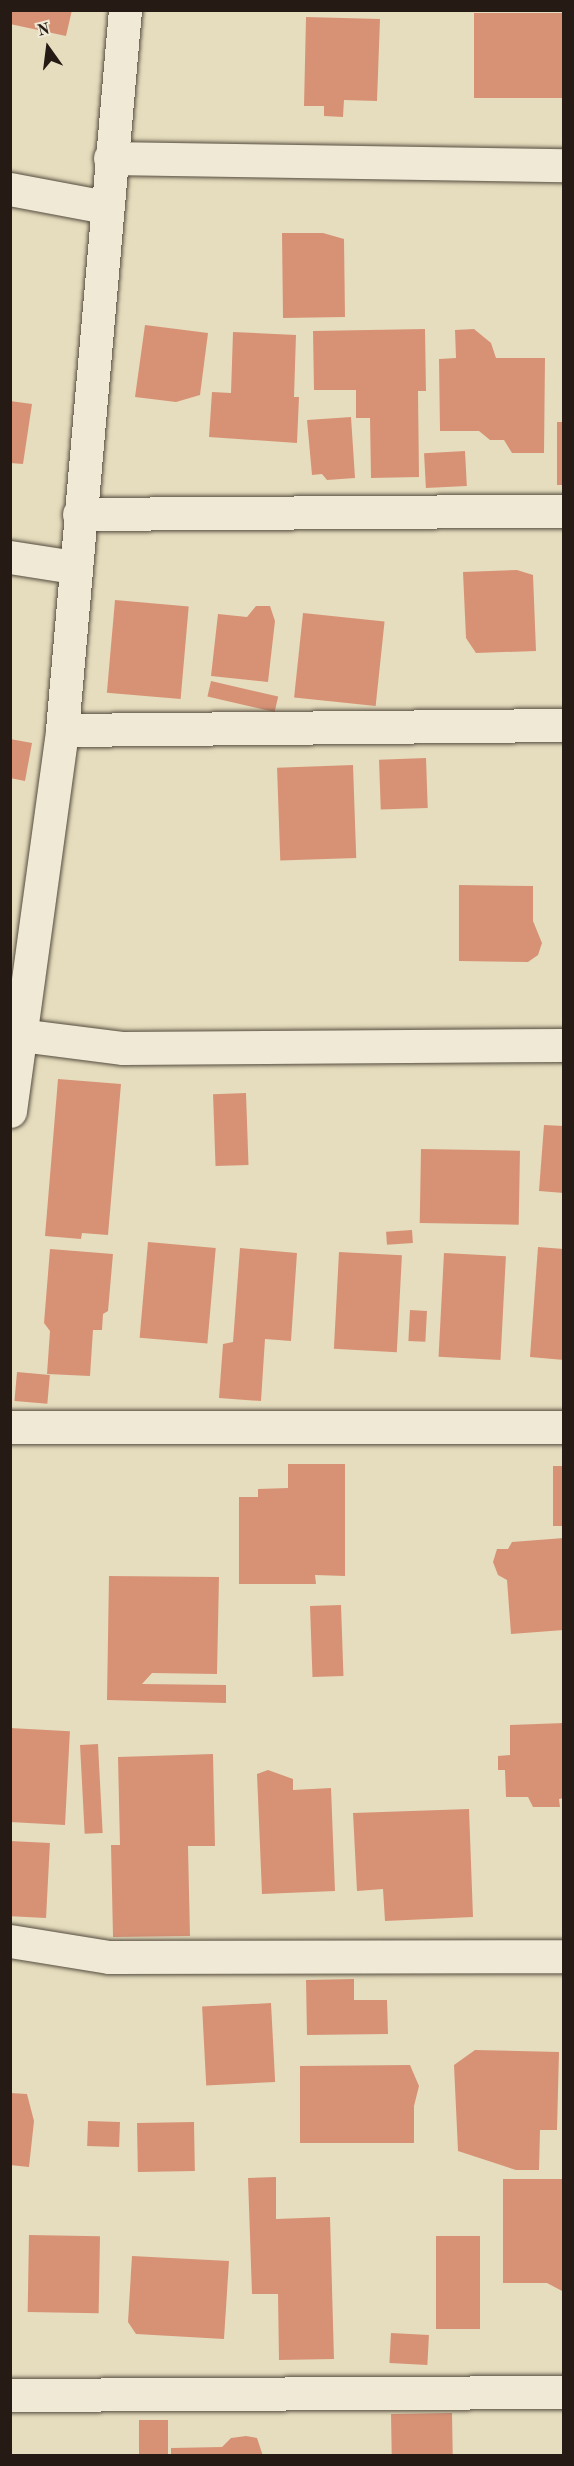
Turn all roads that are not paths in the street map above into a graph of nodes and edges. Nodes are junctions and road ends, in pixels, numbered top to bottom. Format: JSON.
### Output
{"nodes":[{"id":1,"x":125,"y":10,"type":"edge"},
{"id":2,"x":110,"y":158,"type":"junction"},
{"id":3,"x":564,"y":165,"type":"edge"},
{"id":4,"x":10,"y":189,"type":"edge"},
{"id":5,"x":105,"y":207,"type":"junction"},
{"id":6,"x":564,"y":510,"type":"edge"},
{"id":7,"x":79,"y":514,"type":"junction"},
{"id":8,"x":10,"y":556,"type":"edge"},
{"id":9,"x":74,"y":567,"type":"junction"},
{"id":10,"x":564,"y":725,"type":"edge"},
{"id":11,"x":62,"y":730,"type":"junction"},
{"id":12,"x":20,"y":1035,"type":"junction"},
{"id":13,"x":564,"y":1045,"type":"edge"},
{"id":14,"x":10,"y":1111,"type":"edge"},
{"id":15,"x":10,"y":1426,"type":"edge"},
{"id":16,"x":564,"y":1427,"type":"edge"},
{"id":17,"x":10,"y":1941,"type":"edge"},
{"id":18,"x":564,"y":1956,"type":"edge"},
{"id":19,"x":564,"y":2392,"type":"edge"},
{"id":20,"x":10,"y":2395,"type":"edge"}],
"edges":[{"from":1,"to":2,"type":"street"},
{"from":2,"to":3,"type":"street"},
{"from":2,"to":5,"type":"street"},
{"from":4,"to":5,"type":"street"},
{"from":5,"to":7,"type":"street"},
{"from":6,"to":7,"type":"street"},
{"from":7,"to":9,"type":"street"},
{"from":8,"to":9,"type":"street"},
{"from":9,"to":11,"type":"street"},
{"from":10,"to":11,"type":"street"},
{"from":11,"to":12,"type":"street"},
{"from":12,"to":13,"type":"street"},
{"from":12,"to":14,"type":"street"},
{"from":15,"to":16,"type":"street"},
{"from":17,"to":18,"type":"street"},
{"from":19,"to":20,"type":"street"}]}
